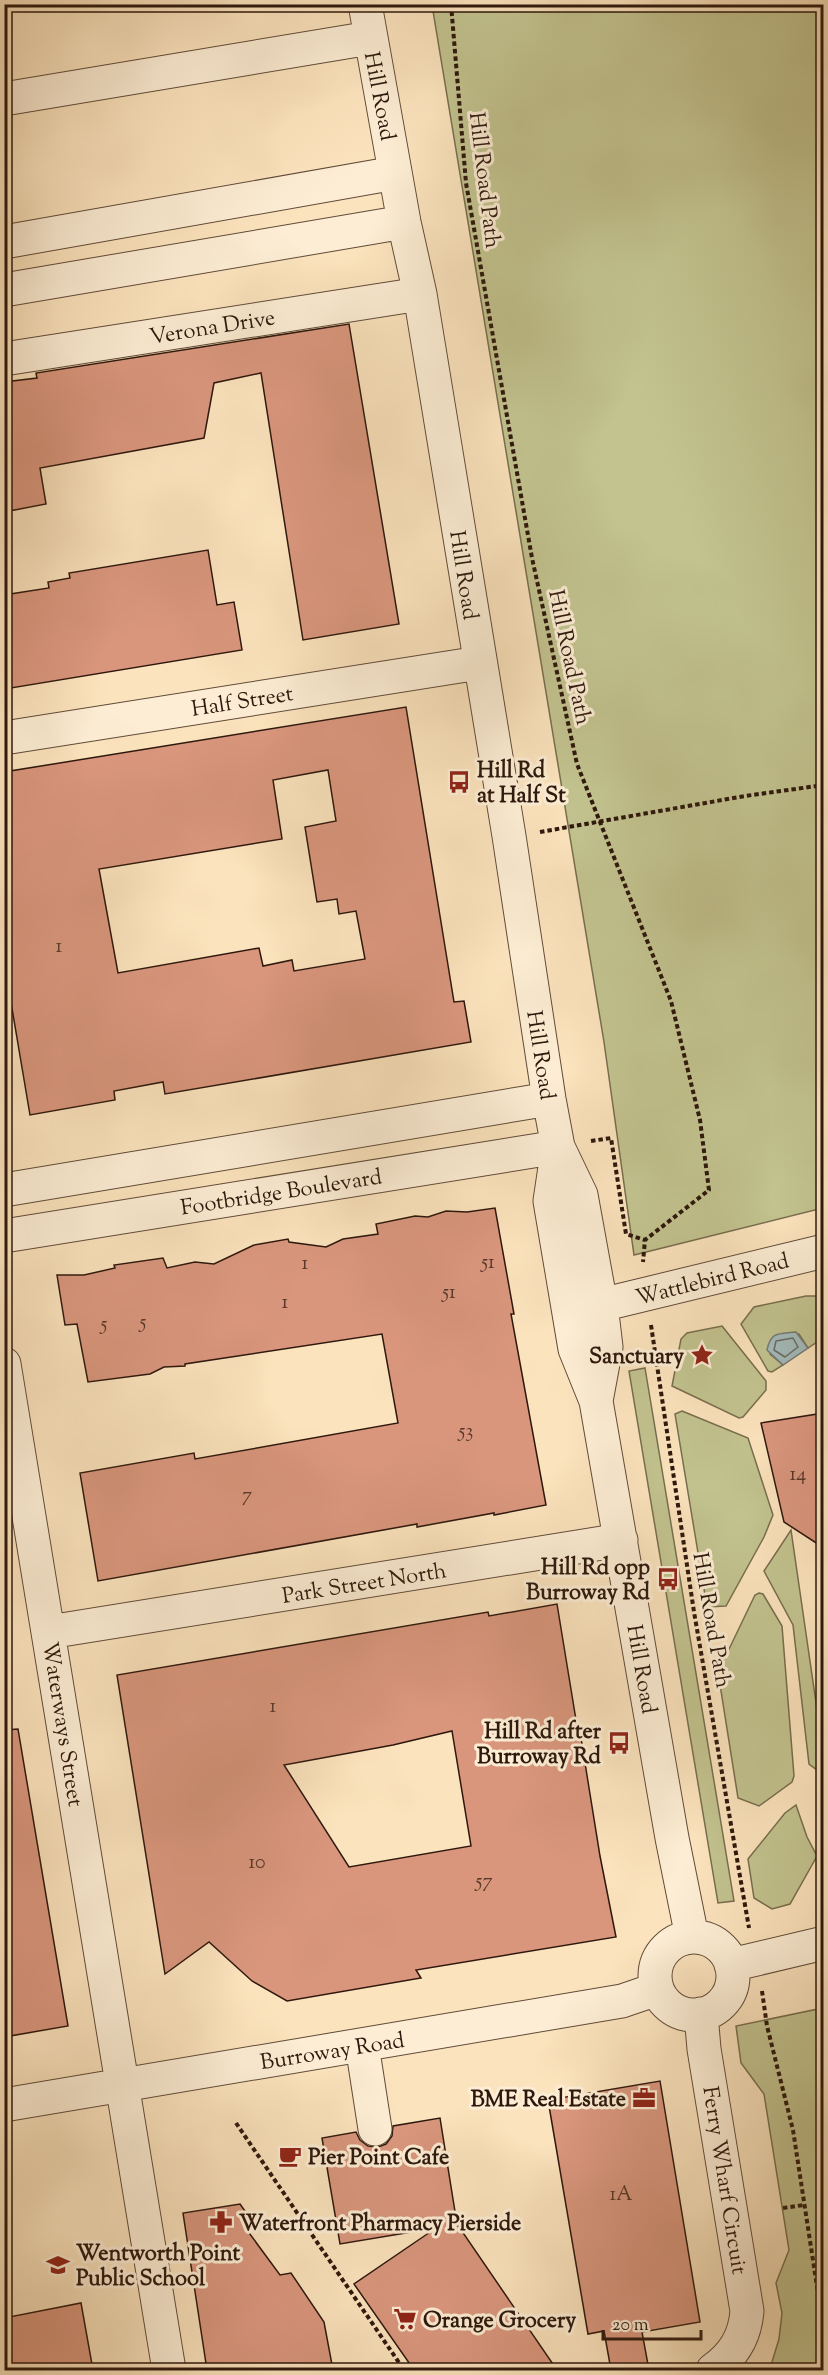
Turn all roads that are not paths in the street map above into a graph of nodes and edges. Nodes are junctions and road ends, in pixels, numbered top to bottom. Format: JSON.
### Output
{"nodes":[{"id":1,"x":365,"y":4,"type":"edge"},
{"id":2,"x":370,"y":39,"type":"junction"},
{"id":3,"x":4,"y":99,"type":"edge"},
{"id":4,"x":395,"y":173,"type":"junction"},
{"id":5,"x":404,"y":222,"type":"junction"},
{"id":6,"x":4,"y":242,"type":"edge"},
{"id":7,"x":4,"y":290,"type":"edge"},
{"id":8,"x":420,"y":294,"type":"junction"},
{"id":9,"x":4,"y":359,"type":"edge"},
{"id":10,"x":479,"y":663,"type":"junction"},
{"id":11,"x":4,"y":738,"type":"edge"},
{"id":12,"x":549,"y":1099,"type":"junction"},
{"id":13,"x":558,"y":1147,"type":"junction"},
{"id":14,"x":4,"y":1190,"type":"edge"},
{"id":15,"x":4,"y":1236,"type":"edge"},
{"id":16,"x":824,"y":1251,"type":"edge"},
{"id":17,"x":601,"y":1305,"type":"junction"},
{"id":18,"x":4,"y":1364,"type":"edge"},
{"id":19,"x":596,"y":1401,"type":"junction"},
{"id":20,"x":621,"y":1540,"type":"junction"},
{"id":21,"x":49,"y":1632,"type":"junction"},
{"id":22,"x":692,"y":1937,"type":"junction"},
{"id":23,"x":824,"y":1944,"type":"edge"},
{"id":24,"x":731,"y":1965,"type":"junction"},
{"id":25,"x":657,"y":1989,"type":"junction"},
{"id":26,"x":701,"y":2014,"type":"junction"},
{"id":27,"x":362,"y":2045,"type":"junction"},
{"id":28,"x":122,"y":2085,"type":"junction"},
{"id":29,"x":4,"y":2106,"type":"edge"},
{"id":30,"x":375,"y":2128,"type":"dead end"},
{"id":31,"x":169,"y":2370,"type":"edge"},
{"id":32,"x":713,"y":2370,"type":"edge"}],
"edges":[{"from":1,"to":2,"type":"street","name":"Hill Road"},
{"from":2,"to":3,"type":"street"},
{"from":2,"to":4,"type":"street","name":"Hill Road"},
{"from":4,"to":5,"type":"street","name":"Hill Road"},
{"from":4,"to":6,"type":"street"},
{"from":5,"to":7,"type":"street"},
{"from":5,"to":8,"type":"street","name":"Hill Road"},
{"from":8,"to":9,"type":"street","name":"Verona Drive"},
{"from":8,"to":10,"type":"street","name":"Hill Road"},
{"from":10,"to":11,"type":"street","name":"Half Street"},
{"from":10,"to":12,"type":"street","name":"Hill Road"},
{"from":12,"to":13,"type":"street","name":"Hill Road"},
{"from":12,"to":14,"type":"street","name":"Footbridge Boulevard"},
{"from":13,"to":15,"type":"street","name":"Footbridge Boulevard"},
{"from":13,"to":17,"type":"street","name":"Hill Road"},
{"from":13,"to":19,"type":"street","name":"Hill Road"},
{"from":16,"to":17,"type":"street","name":"Wattlebird Road"},
{"from":17,"to":19,"type":"street","name":"Hill Road"},
{"from":18,"to":21,"type":"street","name":"Waterways Street"},
{"from":19,"to":20,"type":"street","name":"Hill Road"},
{"from":20,"to":21,"type":"street","name":"Park Street North"},
{"from":20,"to":22,"type":"street","name":"Hill Road"},
{"from":21,"to":28,"type":"street","name":"Waterways Street"},
{"from":22,"to":24,"type":"street"},
{"from":22,"to":25,"type":"street"},
{"from":23,"to":24,"type":"street"},
{"from":24,"to":26,"type":"street"},
{"from":25,"to":26,"type":"street"},
{"from":25,"to":27,"type":"street","name":"Burroway Road"},
{"from":26,"to":32,"type":"street","name":"Ferry Wharf Circuit"},
{"from":27,"to":28,"type":"street","name":"Burroway Road"},
{"from":27,"to":30,"type":"street"},
{"from":28,"to":29,"type":"street","name":"Burroway Road"},
{"from":28,"to":31,"type":"street"}]}
